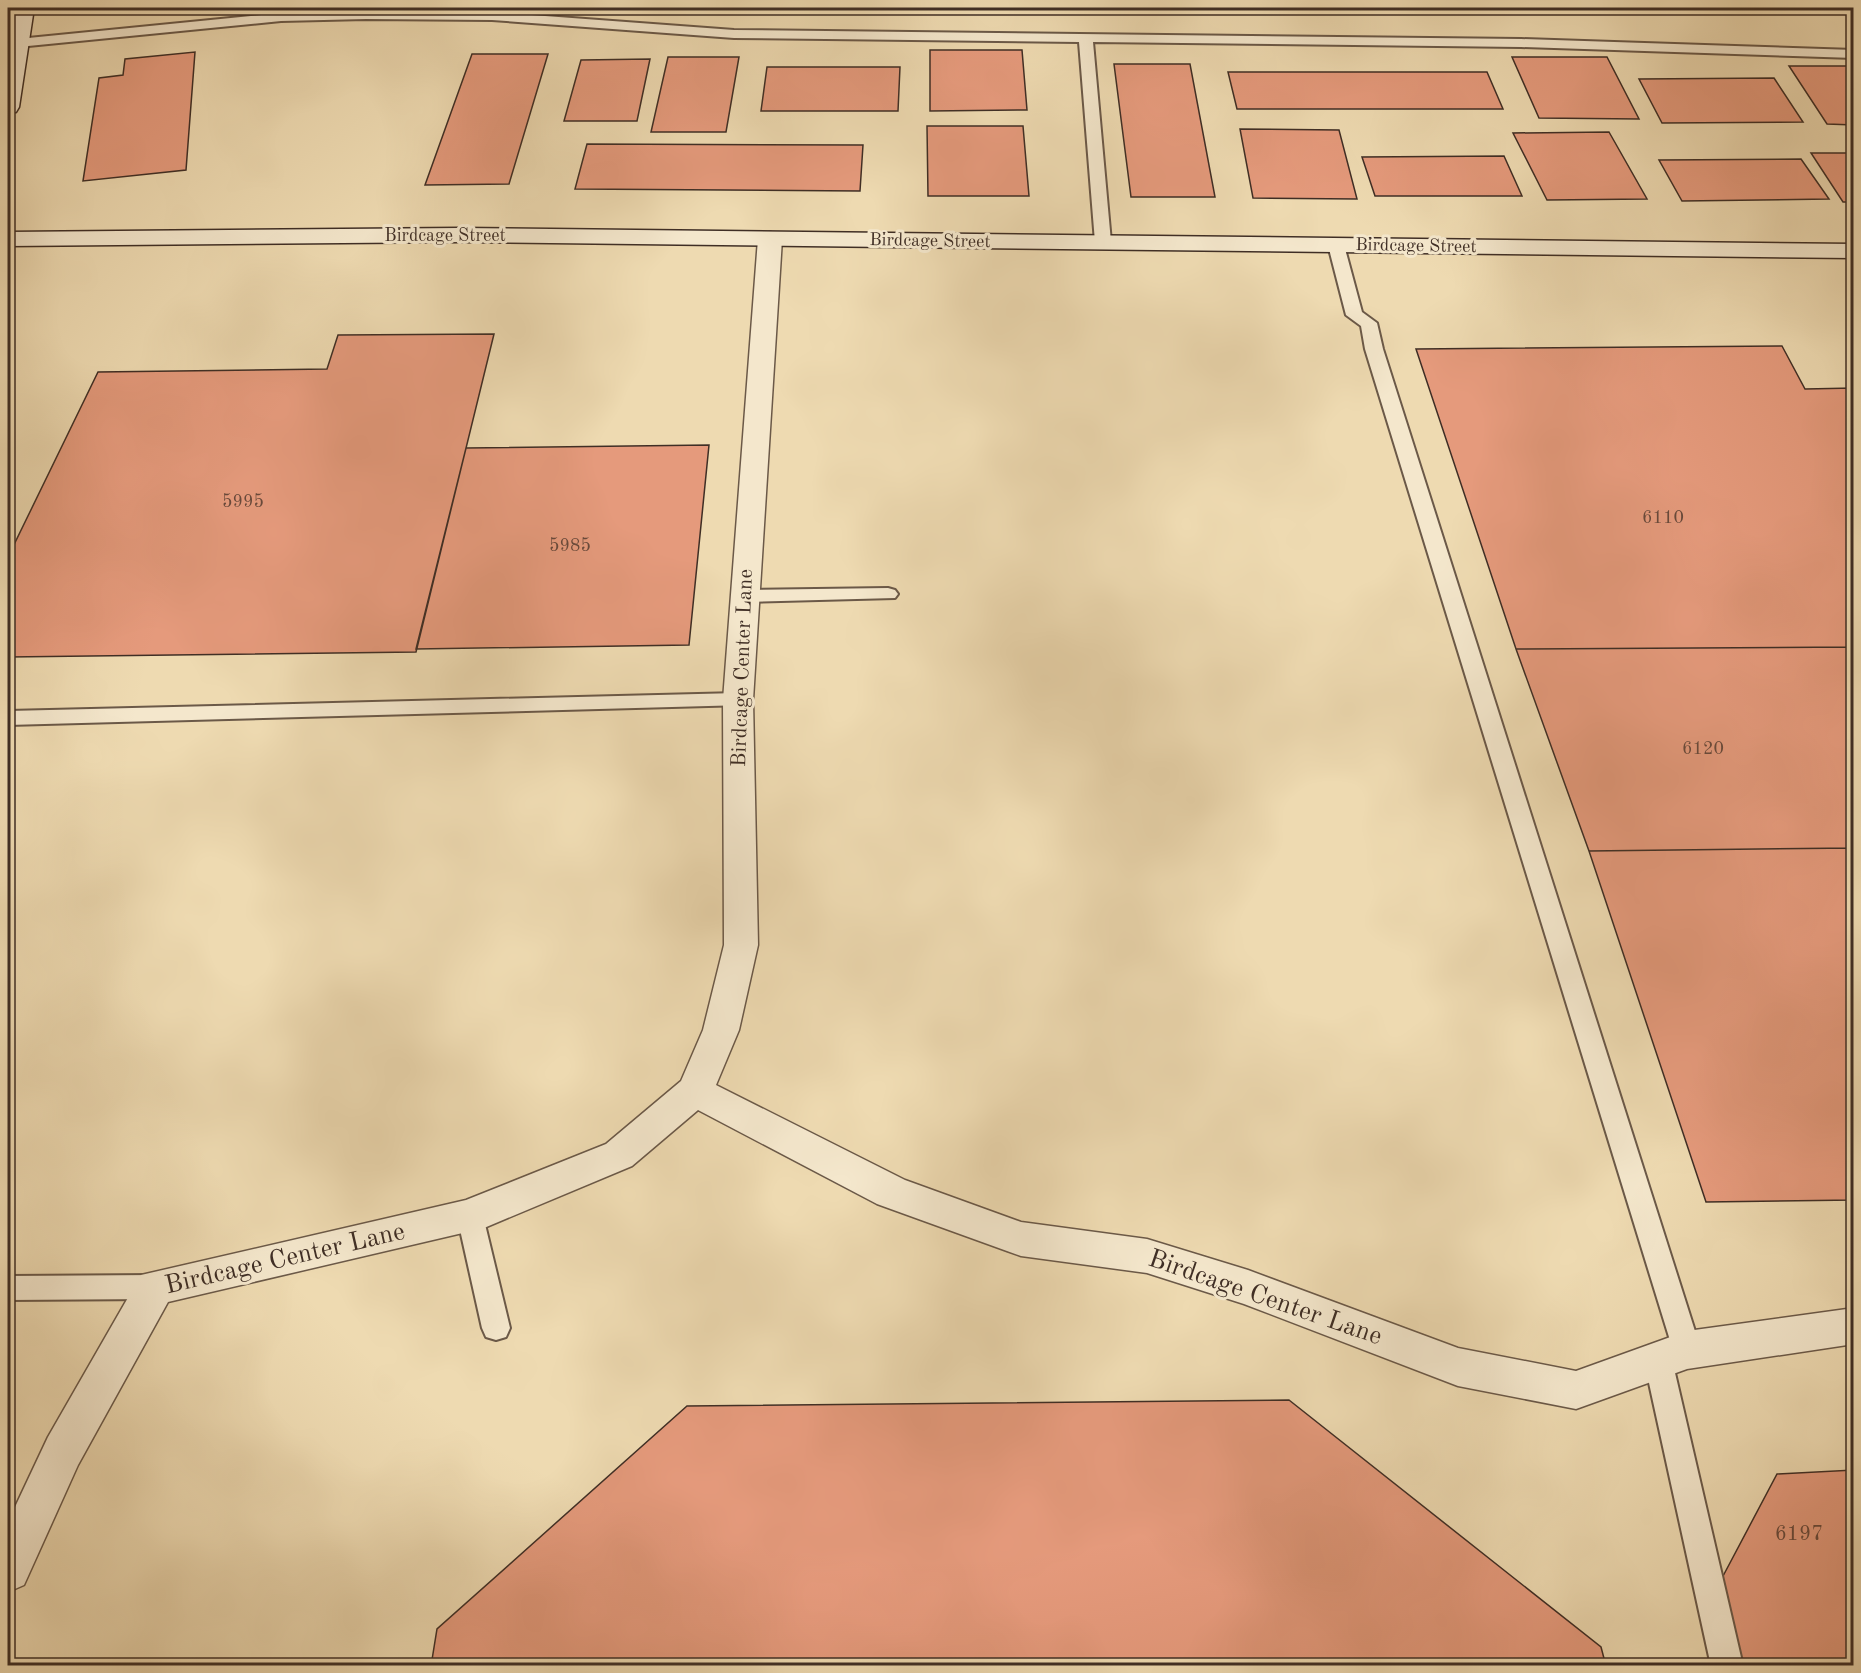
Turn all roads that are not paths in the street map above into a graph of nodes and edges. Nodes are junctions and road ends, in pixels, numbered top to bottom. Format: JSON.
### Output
{"nodes":[{"id":1,"x":24,"y":8,"type":"edge"},
{"id":2,"x":1086,"y":40,"type":"junction"},
{"id":3,"x":13,"y":44,"type":"edge"},
{"id":4,"x":1854,"y":54,"type":"edge"},
{"id":5,"x":8,"y":107,"type":"edge"},
{"id":6,"x":8,"y":239,"type":"edge"},
{"id":7,"x":770,"y":239,"type":"junction"},
{"id":8,"x":1103,"y":243,"type":"junction"},
{"id":9,"x":1336,"y":244,"type":"junction"},
{"id":10,"x":1854,"y":251,"type":"edge"},
{"id":11,"x":888,"y":594,"type":"dead end"},
{"id":12,"x":743,"y":596,"type":"junction"},
{"id":13,"x":738,"y":700,"type":"junction"},
{"id":14,"x":8,"y":718,"type":"edge"},
{"id":15,"x":695,"y":1091,"type":"junction"},
{"id":16,"x":470,"y":1216,"type":"junction"},
{"id":17,"x":155,"y":1287,"type":"junction"},
{"id":18,"x":8,"y":1288,"type":"edge"},
{"id":19,"x":1854,"y":1326,"type":"edge"},
{"id":20,"x":496,"y":1328,"type":"dead end"},
{"id":21,"x":1673,"y":1355,"type":"junction"},
{"id":22,"x":8,"y":1570,"type":"edge"},
{"id":23,"x":1728,"y":1665,"type":"edge"}],
"edges":[{"from":1,"to":3,"type":"street"},
{"from":2,"to":3,"type":"lane"},
{"from":2,"to":4,"type":"lane"},
{"from":2,"to":8,"type":"lane"},
{"from":3,"to":5,"type":"street"},
{"from":6,"to":7,"type":"street","name":"Birdcage Street"},
{"from":7,"to":8,"type":"street","name":"Birdcage Street"},
{"from":7,"to":12,"type":"street","name":"Birdcage Center Lane"},
{"from":8,"to":9,"type":"street","name":"Birdcage Street"},
{"from":9,"to":10,"type":"street","name":"Birdcage Street"},
{"from":9,"to":21,"type":"lane"},
{"from":11,"to":12,"type":"lane"},
{"from":12,"to":13,"type":"street","name":"Birdcage Center Lane"},
{"from":13,"to":14,"type":"lane"},
{"from":13,"to":15,"type":"street","name":"Birdcage Center Lane"},
{"from":15,"to":16,"type":"street","name":"Birdcage Center Lane"},
{"from":15,"to":21,"type":"street","name":"Birdcage Center Lane"},
{"from":16,"to":17,"type":"street","name":"Birdcage Center Lane"},
{"from":16,"to":20,"type":"lane"},
{"from":17,"to":18,"type":"lane"},
{"from":17,"to":22,"type":"street","name":"Birdcage Center Lane"},
{"from":19,"to":21,"type":"street","name":"Birdcage Center Lane"},
{"from":21,"to":23,"type":"lane"}]}
